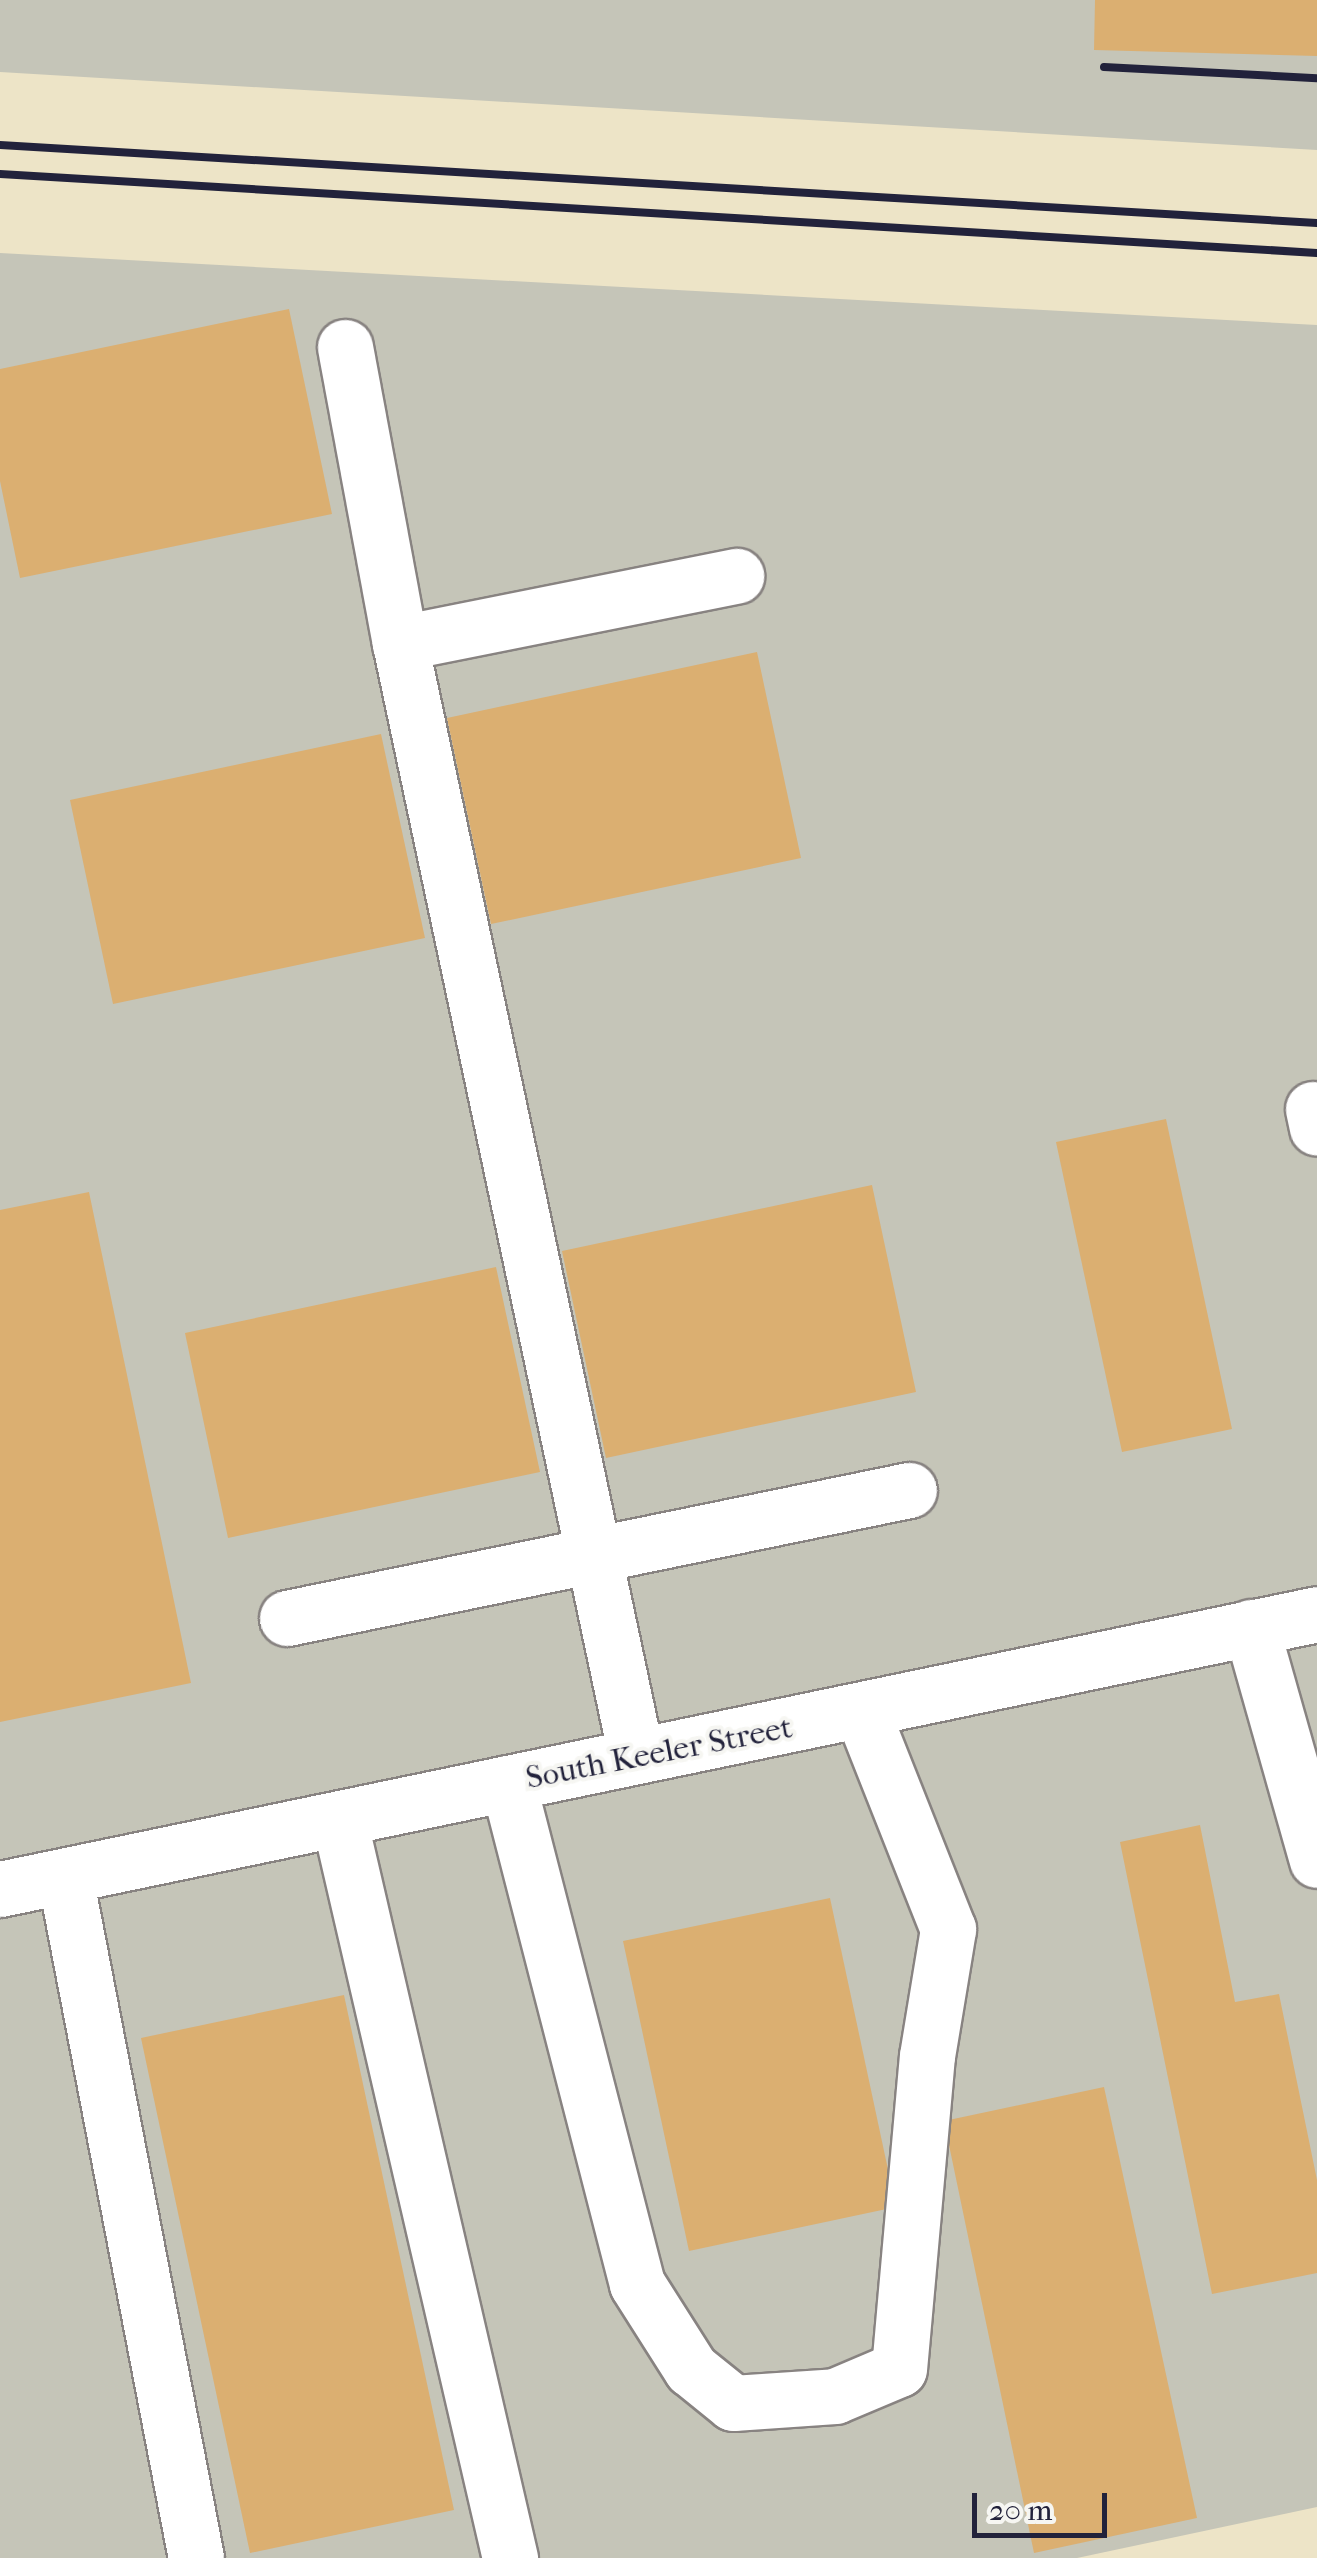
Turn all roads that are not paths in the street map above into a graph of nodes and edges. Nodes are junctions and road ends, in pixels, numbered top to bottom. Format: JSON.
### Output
{"nodes":[{"id":1,"x":345,"y":347,"type":"dead end"},
{"id":2,"x":736,"y":576,"type":"dead end"},
{"id":3,"x":400,"y":643,"type":"junction"},
{"id":4,"x":909,"y":1490,"type":"dead end"},
{"id":5,"x":594,"y":1556,"type":"junction"},
{"id":6,"x":1317,"y":1614,"type":"edge"},
{"id":7,"x":287,"y":1618,"type":"dead end"},
{"id":8,"x":1251,"y":1627,"type":"junction"},
{"id":9,"x":862,"y":1712,"type":"junction"},
{"id":10,"x":636,"y":1755,"type":"junction"},
{"id":11,"x":508,"y":1783,"type":"junction"},
{"id":12,"x":340,"y":1819,"type":"junction"},
{"id":13,"x":1317,"y":1860,"type":"edge"},
{"id":14,"x":64,"y":1877,"type":"junction"},
{"id":15,"x":0,"y":1889,"type":"edge"},
{"id":16,"x":196,"y":2558,"type":"edge"},
{"id":17,"x":510,"y":2558,"type":"edge"}],
"edges":[{"from":1,"to":3,"type":"street"},
{"from":2,"to":3,"type":"street"},
{"from":3,"to":5,"type":"street"},
{"from":4,"to":5,"type":"street"},
{"from":5,"to":7,"type":"street"},
{"from":5,"to":10,"type":"street"},
{"from":6,"to":8,"type":"street","name":"South Keeler Street"},
{"from":8,"to":9,"type":"street","name":"South Keeler Street"},
{"from":8,"to":13,"type":"street"},
{"from":9,"to":10,"type":"street","name":"South Keeler Street"},
{"from":9,"to":11,"type":"street"},
{"from":10,"to":11,"type":"street","name":"South Keeler Street"},
{"from":11,"to":12,"type":"street","name":"South Keeler Street"},
{"from":12,"to":14,"type":"street","name":"South Keeler Street"},
{"from":12,"to":17,"type":"street"},
{"from":14,"to":15,"type":"street","name":"South Keeler Street"},
{"from":14,"to":16,"type":"street"}]}
